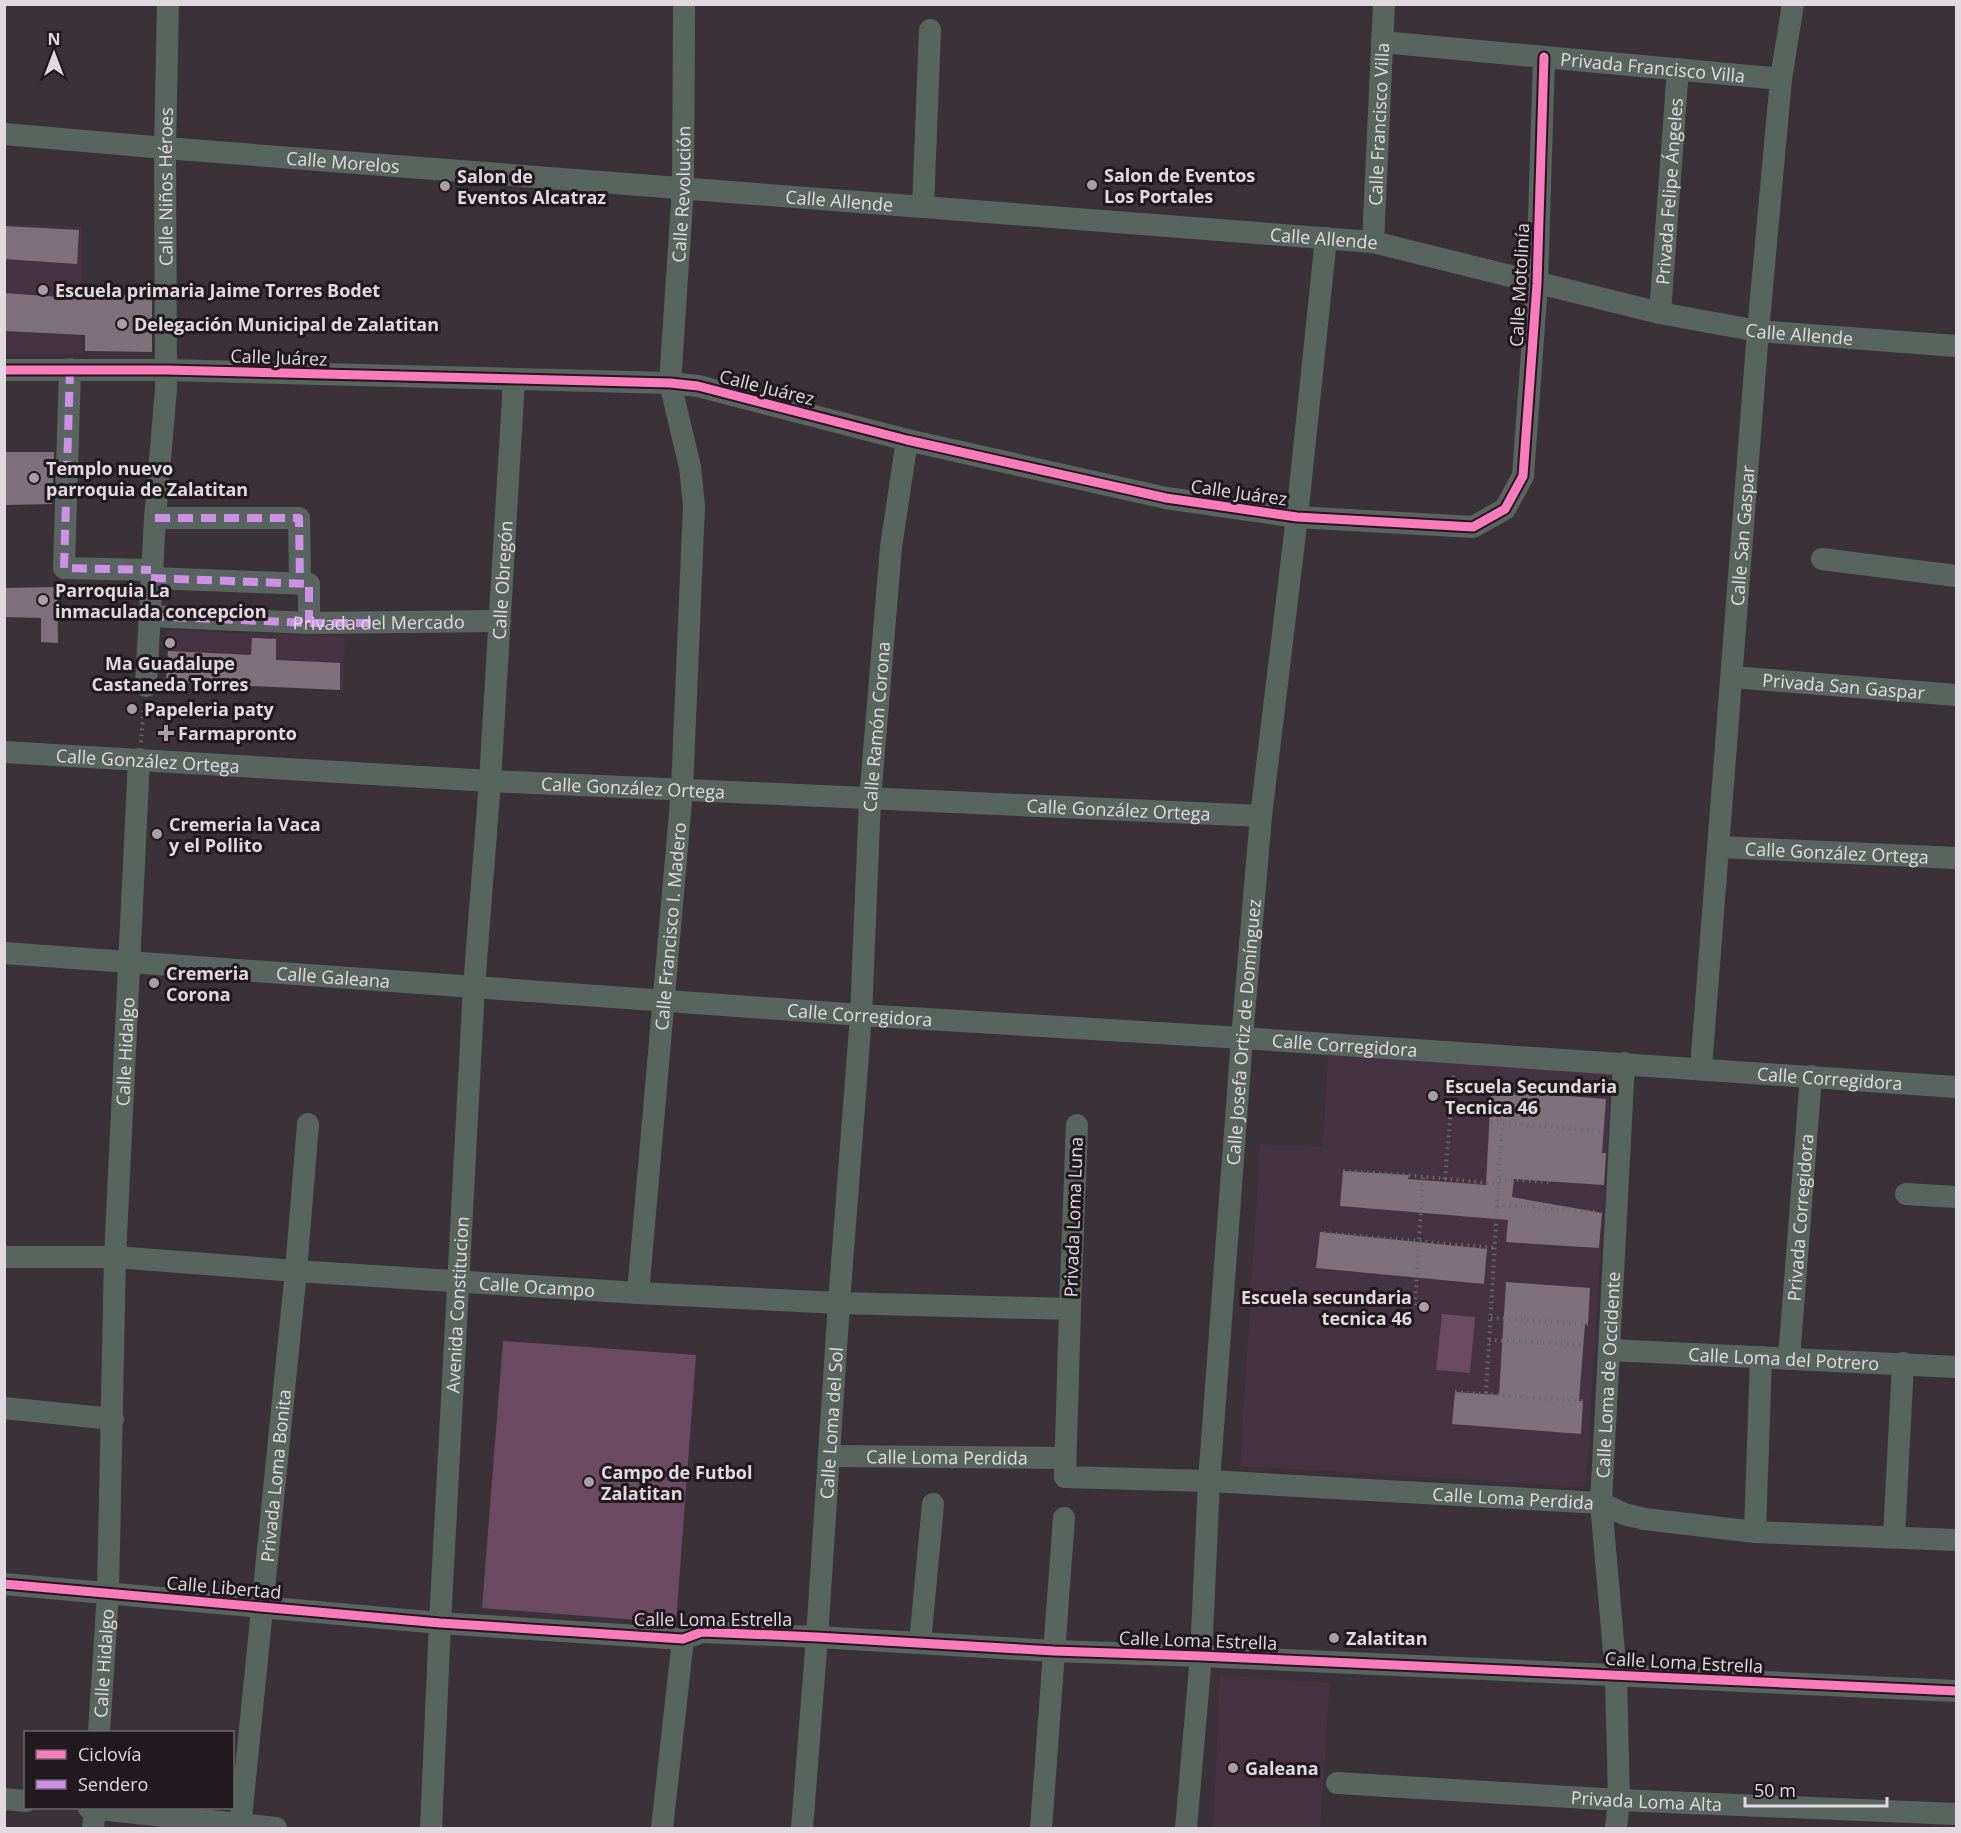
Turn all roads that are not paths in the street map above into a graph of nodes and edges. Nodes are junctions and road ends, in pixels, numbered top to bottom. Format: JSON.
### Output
{"nodes":[{"id":1,"x":168,"y":4,"type":"edge"},
{"id":2,"x":684,"y":4,"type":"edge"},
{"id":3,"x":1384,"y":4,"type":"edge"},
{"id":4,"x":1793,"y":4,"type":"edge"},
{"id":5,"x":930,"y":30,"type":"dead end"},
{"id":6,"x":1382,"y":42,"type":"junction"},
{"id":7,"x":1544,"y":57,"type":"junction"},
{"id":8,"x":1678,"y":69,"type":"junction"},
{"id":9,"x":1781,"y":79,"type":"junction"},
{"id":10,"x":4,"y":134,"type":"edge"},
{"id":11,"x":165,"y":148,"type":"junction"},
{"id":12,"x":683,"y":188,"type":"junction"},
{"id":13,"x":923,"y":207,"type":"junction"},
{"id":14,"x":1326,"y":238,"type":"junction"},
{"id":15,"x":1373,"y":242,"type":"junction"},
{"id":16,"x":1537,"y":284,"type":"junction"},
{"id":17,"x":1660,"y":313,"type":"junction"},
{"id":18,"x":1758,"y":332,"type":"junction"},
{"id":19,"x":1956,"y":346,"type":"edge"},
{"id":20,"x":70,"y":369,"type":"junction"},
{"id":21,"x":4,"y":370,"type":"edge"},
{"id":22,"x":166,"y":370,"type":"junction"},
{"id":23,"x":514,"y":380,"type":"junction"},
{"id":24,"x":670,"y":383,"type":"junction"},
{"id":25,"x":907,"y":440,"type":"junction"},
{"id":26,"x":1505,"y":509,"type":"joint"},
{"id":27,"x":1297,"y":517,"type":"junction"},
{"id":28,"x":154,"y":518,"type":"junction"},
{"id":29,"x":1822,"y":559,"type":"dead end"},
{"id":30,"x":151,"y":574,"type":"junction"},
{"id":31,"x":1956,"y":576,"type":"edge"},
{"id":32,"x":300,"y":584,"type":"junction"},
{"id":33,"x":149,"y":616,"type":"junction"},
{"id":34,"x":500,"y":621,"type":"junction"},
{"id":35,"x":309,"y":623,"type":"junction"},
{"id":36,"x":1732,"y":677,"type":"junction"},
{"id":37,"x":146,"y":686,"type":"road end"},
{"id":38,"x":1956,"y":695,"type":"edge"},
{"id":39,"x":4,"y":752,"type":"edge"},
{"id":40,"x":139,"y":759,"type":"junction"},
{"id":41,"x":490,"y":781,"type":"junction"},
{"id":42,"x":682,"y":789,"type":"junction"},
{"id":43,"x":870,"y":800,"type":"junction"},
{"id":44,"x":1261,"y":816,"type":"junction"},
{"id":45,"x":1719,"y":847,"type":"junction"},
{"id":46,"x":1956,"y":858,"type":"edge"},
{"id":47,"x":4,"y":953,"type":"edge"},
{"id":48,"x":129,"y":963,"type":"junction"},
{"id":49,"x":474,"y":987,"type":"junction"},
{"id":50,"x":663,"y":1000,"type":"junction"},
{"id":51,"x":861,"y":1015,"type":"junction"},
{"id":52,"x":1242,"y":1038,"type":"junction"},
{"id":53,"x":1624,"y":1063,"type":"junction"},
{"id":54,"x":1701,"y":1068,"type":"junction"},
{"id":55,"x":1811,"y":1076,"type":"junction"},
{"id":56,"x":1956,"y":1087,"type":"edge"},
{"id":57,"x":308,"y":1124,"type":"dead end"},
{"id":58,"x":1077,"y":1125,"type":"dead end"},
{"id":59,"x":1906,"y":1194,"type":"dead end"},
{"id":60,"x":1956,"y":1197,"type":"edge"},
{"id":61,"x":4,"y":1257,"type":"edge"},
{"id":62,"x":115,"y":1257,"type":"junction"},
{"id":63,"x":296,"y":1271,"type":"junction"},
{"id":64,"x":457,"y":1282,"type":"junction"},
{"id":65,"x":638,"y":1293,"type":"junction"},
{"id":66,"x":839,"y":1303,"type":"junction"},
{"id":67,"x":1070,"y":1309,"type":"junction"},
{"id":68,"x":1610,"y":1350,"type":"junction"},
{"id":69,"x":1761,"y":1357,"type":"junction"},
{"id":70,"x":1789,"y":1358,"type":"junction"},
{"id":71,"x":1903,"y":1363,"type":"junction"},
{"id":72,"x":1956,"y":1367,"type":"edge"},
{"id":73,"x":4,"y":1408,"type":"edge"},
{"id":74,"x":112,"y":1419,"type":"junction"},
{"id":75,"x":829,"y":1456,"type":"junction"},
{"id":76,"x":1065,"y":1468,"type":"junction"},
{"id":77,"x":1209,"y":1481,"type":"junction"},
{"id":78,"x":1601,"y":1503,"type":"junction"},
{"id":79,"x":933,"y":1504,"type":"dead end"},
{"id":80,"x":1064,"y":1518,"type":"dead end"},
{"id":81,"x":1755,"y":1532,"type":"junction"},
{"id":82,"x":1894,"y":1537,"type":"junction"},
{"id":83,"x":1956,"y":1540,"type":"edge"},
{"id":84,"x":4,"y":1584,"type":"edge"},
{"id":85,"x":108,"y":1593,"type":"junction"},
{"id":86,"x":262,"y":1608,"type":"junction"},
{"id":87,"x":440,"y":1623,"type":"junction"},
{"id":88,"x":817,"y":1637,"type":"junction"},
{"id":89,"x":683,"y":1639,"type":"junction"},
{"id":90,"x":920,"y":1643,"type":"junction"},
{"id":91,"x":1054,"y":1651,"type":"junction"},
{"id":92,"x":1201,"y":1656,"type":"junction"},
{"id":93,"x":1616,"y":1675,"type":"junction"},
{"id":94,"x":1956,"y":1690,"type":"edge"},
{"id":95,"x":99,"y":1731,"type":"edge"},
{"id":96,"x":1337,"y":1783,"type":"dead end"},
{"id":97,"x":4,"y":1799,"type":"edge"},
{"id":98,"x":1619,"y":1800,"type":"junction"},
{"id":99,"x":24,"y":1801,"type":"edge"},
{"id":100,"x":95,"y":1809,"type":"edge"},
{"id":101,"x":103,"y":1809,"type":"edge"},
{"id":102,"x":1956,"y":1814,"type":"edge"},
{"id":103,"x":240,"y":1827,"type":"edge"},
{"id":104,"x":93,"y":1828,"type":"edge"},
{"id":105,"x":276,"y":1828,"type":"edge"},
{"id":106,"x":431,"y":1828,"type":"edge"},
{"id":107,"x":662,"y":1828,"type":"edge"},
{"id":108,"x":802,"y":1828,"type":"edge"},
{"id":109,"x":1041,"y":1828,"type":"edge"},
{"id":110,"x":1186,"y":1828,"type":"edge"},
{"id":111,"x":1616,"y":1828,"type":"edge"}],
"edges":[{"from":1,"to":11,"type":"street","name":"Calle Niños Héroes"},
{"from":2,"to":12,"type":"street","name":"Calle Revolución"},
{"from":3,"to":6,"type":"street","name":"Calle Francisco Villa"},
{"from":4,"to":9,"type":"street","name":"Calle San Gaspar"},
{"from":5,"to":13,"type":"street"},
{"from":6,"to":7,"type":"street","name":"Privada Francisco Villa"},
{"from":6,"to":15,"type":"street","name":"Calle Francisco Villa"},
{"from":7,"to":8,"type":"street","name":"Privada Francisco Villa"},
{"from":7,"to":16,"type":"street","name":"Calle Motolinía"},
{"from":8,"to":9,"type":"street","name":"Privada Francisco Villa"},
{"from":8,"to":17,"type":"street","name":"Privada Felipe Ángeles"},
{"from":9,"to":18,"type":"street","name":"Calle San Gaspar"},
{"from":10,"to":11,"type":"street","name":"Calle Morelos"},
{"from":11,"to":12,"type":"street","name":"Calle Morelos"},
{"from":11,"to":22,"type":"street","name":"Calle Niños Héroes"},
{"from":12,"to":13,"type":"street","name":"Calle Allende"},
{"from":12,"to":24,"type":"street","name":"Calle Revolución"},
{"from":13,"to":14,"type":"street","name":"Calle Allende"},
{"from":14,"to":15,"type":"street","name":"Calle Allende"},
{"from":14,"to":27,"type":"street","name":"Calle Josefa Ortiz de Domínguez"},
{"from":15,"to":16,"type":"street","name":"Calle Allende"},
{"from":16,"to":17,"type":"street","name":"Calle Allende"},
{"from":16,"to":26,"type":"street","name":"Calle Motolinía"},
{"from":17,"to":18,"type":"street","name":"Calle Allende"},
{"from":18,"to":19,"type":"street","name":"Calle Allende"},
{"from":18,"to":36,"type":"street","name":"Calle San Gaspar"},
{"from":20,"to":21,"type":"street","name":"Calle Juárez"},
{"from":20,"to":22,"type":"street","name":"Calle Juárez"},
{"from":20,"to":30,"type":"street"},
{"from":22,"to":23,"type":"street","name":"Calle Juárez"},
{"from":22,"to":28,"type":"street"},
{"from":23,"to":24,"type":"street","name":"Calle Juárez"},
{"from":23,"to":34,"type":"street","name":"Calle Obregón"},
{"from":24,"to":25,"type":"street","name":"Calle Juárez"},
{"from":24,"to":42,"type":"street","name":"Calle Francisco I. Madero"},
{"from":25,"to":27,"type":"street","name":"Calle Juárez"},
{"from":25,"to":43,"type":"street","name":"Calle Ramón Corona"},
{"from":26,"to":27,"type":"street","name":"Calle Juárez"},
{"from":27,"to":44,"type":"street","name":"Calle Josefa Ortiz de Domínguez"},
{"from":28,"to":30,"type":"street"},
{"from":28,"to":32,"type":"street"},
{"from":29,"to":31,"type":"street"},
{"from":30,"to":32,"type":"street"},
{"from":30,"to":33,"type":"street"},
{"from":32,"to":35,"type":"street"},
{"from":33,"to":35,"type":"street","name":"Privada del Mercado"},
{"from":33,"to":37,"type":"street"},
{"from":34,"to":35,"type":"street","name":"Privada del Mercado"},
{"from":34,"to":41,"type":"street","name":"Calle Obregón"},
{"from":36,"to":38,"type":"street","name":"Privada San Gaspar"},
{"from":36,"to":45,"type":"street","name":"Calle San Gaspar"},
{"from":39,"to":40,"type":"street","name":"Calle González Ortega"},
{"from":40,"to":41,"type":"street","name":"Calle González Ortega"},
{"from":40,"to":48,"type":"street","name":"Calle Hidalgo"},
{"from":41,"to":42,"type":"street","name":"Calle González Ortega"},
{"from":41,"to":49,"type":"street","name":"Avenida Constitucion"},
{"from":42,"to":43,"type":"street","name":"Calle González Ortega"},
{"from":42,"to":50,"type":"street","name":"Calle Francisco I. Madero"},
{"from":43,"to":44,"type":"street","name":"Calle González Ortega"},
{"from":43,"to":51,"type":"street","name":"Calle Ramón Corona"},
{"from":44,"to":52,"type":"street","name":"Calle Josefa Ortiz de Domínguez"},
{"from":45,"to":46,"type":"street","name":"Calle González Ortega"},
{"from":45,"to":54,"type":"street","name":"Calle San Gaspar"},
{"from":47,"to":48,"type":"street","name":"Calle Galeana"},
{"from":48,"to":49,"type":"street","name":"Calle Galeana"},
{"from":48,"to":62,"type":"street","name":"Calle Hidalgo"},
{"from":49,"to":50,"type":"street","name":"Calle Galeana"},
{"from":49,"to":64,"type":"street","name":"Avenida Constitucion"},
{"from":50,"to":51,"type":"street","name":"Calle Corregidora"},
{"from":50,"to":65,"type":"street","name":"Calle Francisco I. Madero"},
{"from":51,"to":52,"type":"street","name":"Calle Corregidora"},
{"from":51,"to":66,"type":"street","name":"Calle Loma del Sol"},
{"from":52,"to":53,"type":"street","name":"Calle Corregidora"},
{"from":52,"to":77,"type":"street","name":"Calle Josefa Ortiz de Domínguez"},
{"from":53,"to":54,"type":"street","name":"Calle Corregidora"},
{"from":53,"to":68,"type":"street","name":"Calle Loma de Occidente"},
{"from":54,"to":55,"type":"street","name":"Calle Corregidora"},
{"from":55,"to":56,"type":"street","name":"Calle Corregidora"},
{"from":55,"to":70,"type":"street","name":"Privada Corregidora"},
{"from":57,"to":63,"type":"street","name":"Privada Loma Bonita"},
{"from":58,"to":67,"type":"street","name":"Privada Loma Luna"},
{"from":59,"to":60,"type":"street"},
{"from":61,"to":62,"type":"street","name":"Calle Ocampo"},
{"from":62,"to":63,"type":"street","name":"Calle Ocampo"},
{"from":62,"to":74,"type":"street","name":"Calle Hidalgo"},
{"from":63,"to":64,"type":"street","name":"Calle Ocampo"},
{"from":63,"to":86,"type":"street","name":"Privada Loma Bonita"},
{"from":64,"to":65,"type":"street","name":"Calle Ocampo"},
{"from":64,"to":87,"type":"street","name":"Avenida Constitucion"},
{"from":65,"to":66,"type":"street","name":"Calle Ocampo"},
{"from":66,"to":67,"type":"street","name":"Calle Ocampo"},
{"from":66,"to":75,"type":"street","name":"Calle Loma del Sol"},
{"from":67,"to":76,"type":"street","name":"Privada Loma Luna"},
{"from":68,"to":69,"type":"street","name":"Calle Loma del Potrero"},
{"from":68,"to":78,"type":"street","name":"Calle Loma de Occidente"},
{"from":69,"to":70,"type":"street","name":"Calle Loma del Potrero"},
{"from":69,"to":81,"type":"street"},
{"from":70,"to":71,"type":"street","name":"Calle Loma del Potrero"},
{"from":71,"to":72,"type":"street","name":"Calle Loma del Potrero"},
{"from":71,"to":82,"type":"street"},
{"from":73,"to":74,"type":"street"},
{"from":74,"to":85,"type":"street","name":"Calle Hidalgo"},
{"from":75,"to":76,"type":"street","name":"Calle Loma Perdida"},
{"from":75,"to":88,"type":"street","name":"Calle Loma del Sol"},
{"from":76,"to":77,"type":"street","name":"Calle Loma Perdida"},
{"from":77,"to":78,"type":"street","name":"Calle Loma Perdida"},
{"from":77,"to":92,"type":"street","name":"Calle Josefa Ortiz de Domínguez"},
{"from":78,"to":81,"type":"street","name":"Calle Loma Perdida"},
{"from":78,"to":93,"type":"street","name":"Calle Loma de Occidente"},
{"from":79,"to":90,"type":"street"},
{"from":80,"to":91,"type":"street"},
{"from":81,"to":82,"type":"street","name":"Calle Loma Perdida"},
{"from":82,"to":83,"type":"street","name":"Calle Loma Perdida"},
{"from":84,"to":85,"type":"street","name":"Calle Libertad"},
{"from":85,"to":86,"type":"street","name":"Calle Libertad"},
{"from":85,"to":95,"type":"street","name":"Calle Hidalgo"},
{"from":86,"to":87,"type":"street","name":"Calle Libertad"},
{"from":86,"to":103,"type":"street","name":"Privada Loma Bonita"},
{"from":87,"to":89,"type":"street","name":"Calle Loma Estrella"},
{"from":87,"to":106,"type":"street","name":"Avenida Constitucion"},
{"from":88,"to":89,"type":"street","name":"Calle Loma Estrella"},
{"from":88,"to":90,"type":"street","name":"Calle Loma Estrella"},
{"from":88,"to":108,"type":"street","name":"Calle Loma del Sol"},
{"from":89,"to":107,"type":"street"},
{"from":90,"to":91,"type":"street","name":"Calle Loma Estrella"},
{"from":91,"to":92,"type":"street","name":"Calle Loma Estrella"},
{"from":91,"to":109,"type":"street"},
{"from":92,"to":93,"type":"street","name":"Calle Loma Estrella"},
{"from":92,"to":110,"type":"street","name":"Calle Josefa Ortiz de Domínguez"},
{"from":93,"to":94,"type":"street","name":"Calle Loma Estrella"},
{"from":93,"to":98,"type":"street","name":"Calle Loma de Occidente"},
{"from":96,"to":98,"type":"street","name":"Privada Loma Alta"},
{"from":97,"to":99,"type":"street"},
{"from":98,"to":102,"type":"street","name":"Privada Loma Alta"},
{"from":98,"to":111,"type":"street","name":"Calle Loma de Occidente"},
{"from":100,"to":104,"type":"street"},
{"from":101,"to":103,"type":"street"},
{"from":103,"to":105,"type":"street"}]}
